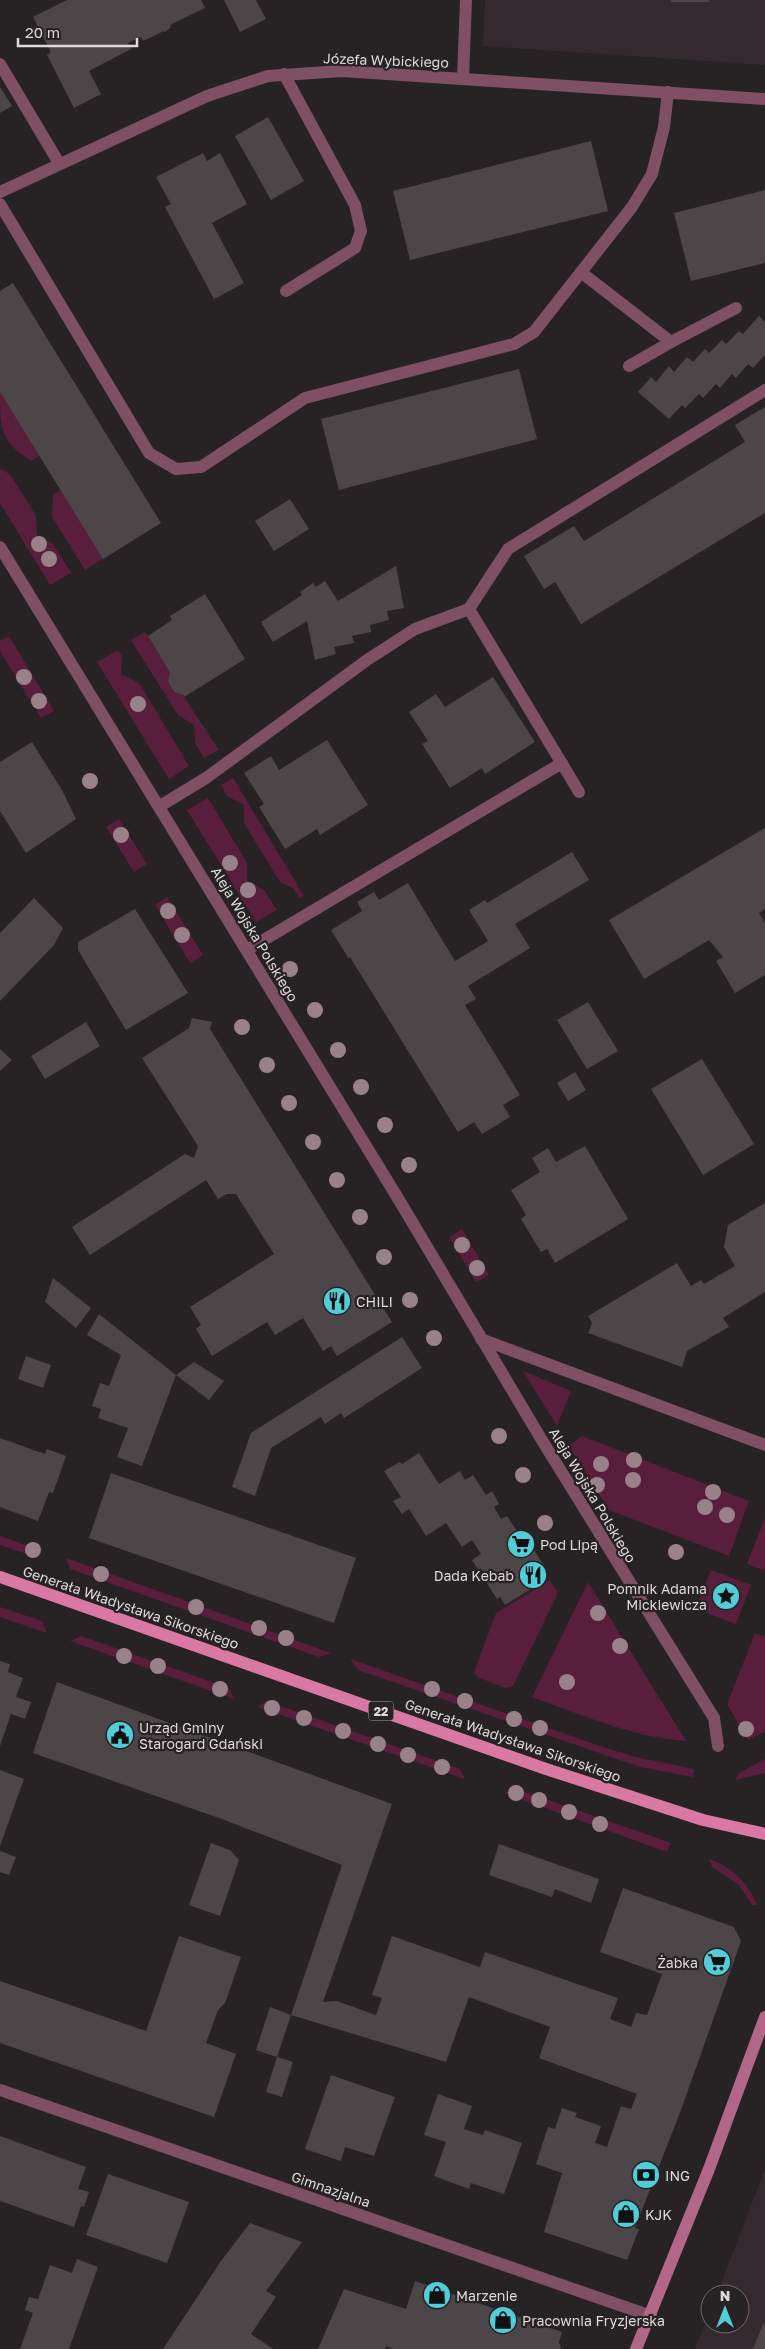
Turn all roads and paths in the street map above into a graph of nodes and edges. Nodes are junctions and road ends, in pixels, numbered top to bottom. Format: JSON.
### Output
{"nodes":[{"id":1,"x":466,"y":0,"type":"edge"},
{"id":2,"x":0,"y":64,"type":"edge"},
{"id":3,"x":284,"y":74,"type":"junction"},
{"id":4,"x":463,"y":78,"type":"junction"},
{"id":5,"x":668,"y":92,"type":"junction"},
{"id":6,"x":765,"y":99,"type":"edge"},
{"id":7,"x":59,"y":163,"type":"junction"},
{"id":8,"x":0,"y":192,"type":"edge"},
{"id":9,"x":0,"y":204,"type":"edge"},
{"id":10,"x":582,"y":274,"type":"junction"},
{"id":11,"x":286,"y":291,"type":"dead end"},
{"id":12,"x":736,"y":308,"type":"dead end"},
{"id":13,"x":671,"y":342,"type":"junction"},
{"id":14,"x":628,"y":366,"type":"dead end"},
{"id":15,"x":765,"y":390,"type":"edge"},
{"id":16,"x":0,"y":547,"type":"edge"},
{"id":17,"x":469,"y":609,"type":"junction"},
{"id":18,"x":562,"y":763,"type":"junction"},
{"id":19,"x":579,"y":792,"type":"dead end"},
{"id":20,"x":160,"y":806,"type":"junction"},
{"id":21,"x":247,"y":950,"type":"junction"},
{"id":22,"x":481,"y":1339,"type":"junction"},
{"id":23,"x":765,"y":1446,"type":"edge"},
{"id":24,"x":0,"y":1577,"type":"edge"},
{"id":25,"x":718,"y":1746,"type":"dead end"},
{"id":26,"x":765,"y":1834,"type":"edge"},
{"id":27,"x":765,"y":2017,"type":"edge"},
{"id":28,"x":0,"y":2090,"type":"edge"},
{"id":29,"x":651,"y":2316,"type":"junction"},
{"id":30,"x":636,"y":2349,"type":"edge"}],
"edges":[{"from":1,"to":4,"type":"street"},
{"from":2,"to":7,"type":"street"},
{"from":3,"to":4,"type":"street","name":"Józefa Wybickiego"},
{"from":3,"to":7,"type":"street","name":"Józefa Wybickiego"},
{"from":3,"to":11,"type":"street"},
{"from":4,"to":5,"type":"street","name":"Józefa Wybickiego"},
{"from":5,"to":6,"type":"street","name":"Józefa Wybickiego"},
{"from":5,"to":10,"type":"street"},
{"from":7,"to":8,"type":"street","name":"Józefa Wybickiego"},
{"from":9,"to":10,"type":"street"},
{"from":10,"to":13,"type":"street"},
{"from":12,"to":13,"type":"street"},
{"from":13,"to":14,"type":"street"},
{"from":15,"to":17,"type":"street"},
{"from":16,"to":20,"type":"street","name":"Aleja Wojska Polskiego"},
{"from":17,"to":18,"type":"street"},
{"from":17,"to":20,"type":"street"},
{"from":18,"to":19,"type":"street"},
{"from":18,"to":21,"type":"street"},
{"from":20,"to":21,"type":"street","name":"Aleja Wojska Polskiego"},
{"from":21,"to":22,"type":"street","name":"Aleja Wojska Polskiego"},
{"from":22,"to":23,"type":"street"},
{"from":22,"to":25,"type":"street","name":"Aleja Wojska Polskiego"},
{"from":24,"to":26,"type":"main road","name":"Generała Władysława Sikorskiego","number":"22"},
{"from":27,"to":29,"type":"street"},
{"from":28,"to":29,"type":"street","name":"Gimnazjalna"},
{"from":29,"to":30,"type":"street"}]}
